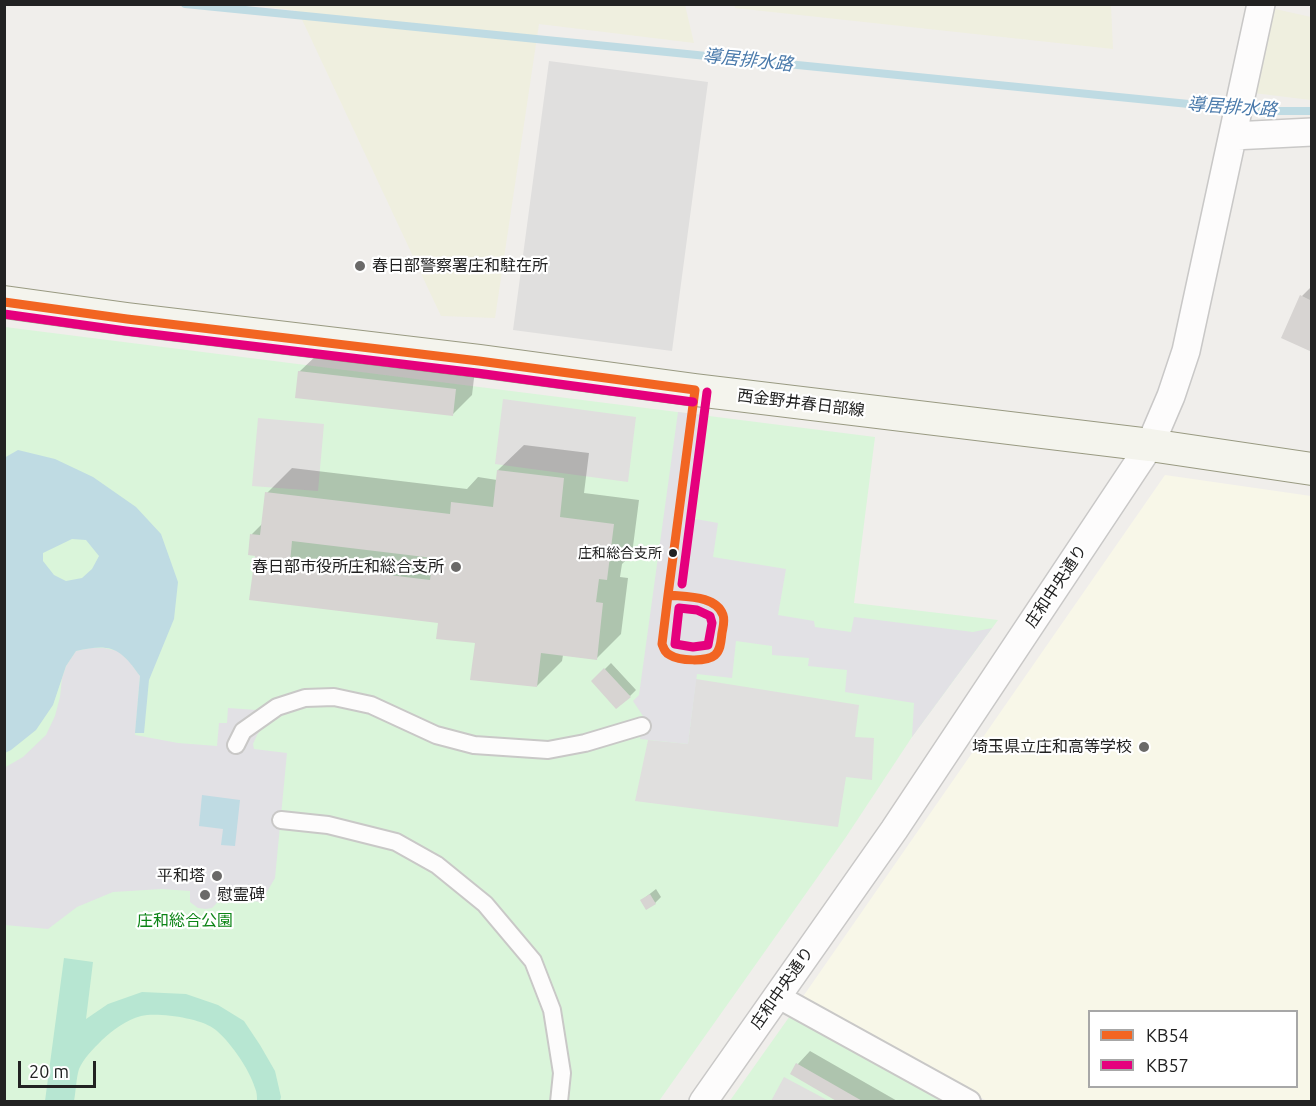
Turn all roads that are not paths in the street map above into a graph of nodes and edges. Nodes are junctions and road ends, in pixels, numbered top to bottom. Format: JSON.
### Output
{"nodes":[{"id":1,"x":1261,"y":4,"type":"edge"},
{"id":2,"x":1311,"y":132,"type":"edge"},
{"id":3,"x":1233,"y":136,"type":"junction"},
{"id":4,"x":4,"y":302,"type":"edge"},
{"id":5,"x":1150,"y":445,"type":"junction"},
{"id":6,"x":1311,"y":470,"type":"edge"},
{"id":7,"x":642,"y":726,"type":"dead end"},
{"id":8,"x":236,"y":745,"type":"dead end"},
{"id":9,"x":281,"y":820,"type":"dead end"},
{"id":10,"x":777,"y":996,"type":"junction"},
{"id":11,"x":559,"y":1101,"type":"edge"},
{"id":12,"x":702,"y":1101,"type":"edge"},
{"id":13,"x":969,"y":1101,"type":"edge"}],
"edges":[{"from":1,"to":3,"type":"street","name":"庄和中央通り"},
{"from":2,"to":3,"type":"street"},
{"from":3,"to":5,"type":"street","name":"庄和中央通り"},
{"from":4,"to":5,"type":"main road","name":"西金野井春日部線"},
{"from":5,"to":6,"type":"main road","name":"西金野井春日部線"},
{"from":5,"to":10,"type":"street","name":"庄和中央通り"},
{"from":7,"to":8,"type":"street"},
{"from":9,"to":11,"type":"street"},
{"from":10,"to":12,"type":"street","name":"庄和中央通り"},
{"from":10,"to":13,"type":"street"}]}
